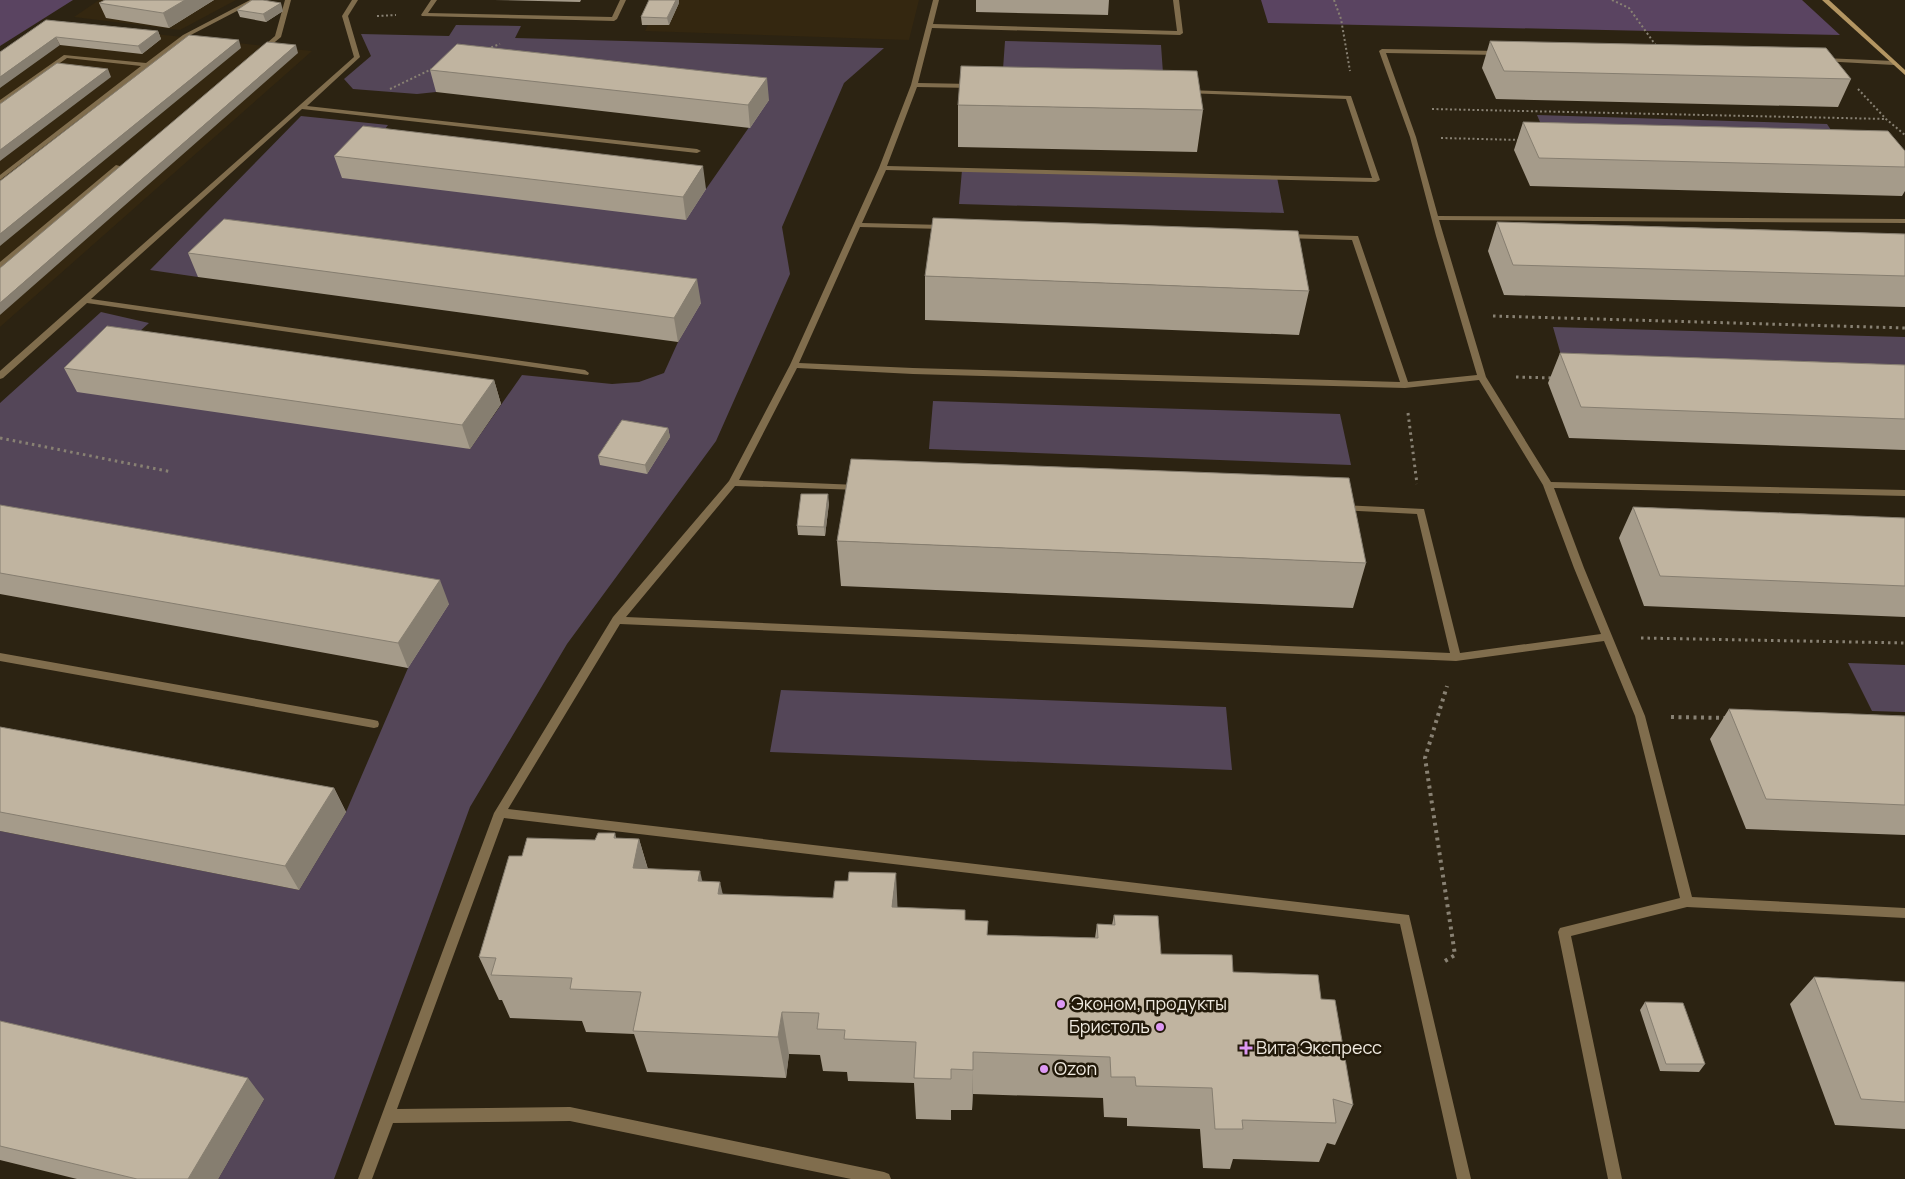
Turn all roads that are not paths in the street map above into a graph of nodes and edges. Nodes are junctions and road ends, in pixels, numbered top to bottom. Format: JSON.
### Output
{"nodes":[{"id":1,"x":255,"y":0,"type":"edge"},
{"id":2,"x":288,"y":0,"type":"edge"},
{"id":3,"x":355,"y":0,"type":"edge"},
{"id":4,"x":434,"y":0,"type":"edge"},
{"id":5,"x":623,"y":0,"type":"edge"},
{"id":6,"x":936,"y":0,"type":"edge"},
{"id":7,"x":1176,"y":0,"type":"edge"},
{"id":8,"x":1825,"y":0,"type":"edge"},
{"id":9,"x":929,"y":26,"type":"junction"},
{"id":10,"x":1508,"y":53,"type":"edge"},
{"id":11,"x":254,"y":56,"type":"edge"},
{"id":12,"x":1813,"y":59,"type":"edge"},
{"id":13,"x":1894,"y":63,"type":"junction"},
{"id":14,"x":147,"y":65,"type":"junction"},
{"id":15,"x":1905,"y":73,"type":"edge"},
{"id":16,"x":914,"y":85,"type":"junction"},
{"id":17,"x":983,"y":87,"type":"edge"},
{"id":18,"x":1181,"y":92,"type":"edge"},
{"id":19,"x":0,"y":103,"type":"edge"},
{"id":20,"x":300,"y":107,"type":"junction"},
{"id":21,"x":697,"y":151,"type":"dead end"},
{"id":22,"x":123,"y":164,"type":"edge"},
{"id":23,"x":883,"y":168,"type":"junction"},
{"id":24,"x":0,"y":178,"type":"edge"},
{"id":25,"x":1435,"y":218,"type":"junction"},
{"id":26,"x":1905,"y":221,"type":"edge"},
{"id":27,"x":857,"y":225,"type":"junction"},
{"id":28,"x":957,"y":228,"type":"edge"},
{"id":29,"x":1275,"y":236,"type":"edge"},
{"id":30,"x":0,"y":266,"type":"edge"},
{"id":31,"x":85,"y":300,"type":"junction"},
{"id":32,"x":794,"y":365,"type":"junction"},
{"id":33,"x":585,"y":373,"type":"dead end"},
{"id":34,"x":0,"y":376,"type":"edge"},
{"id":35,"x":1482,"y":377,"type":"junction"},
{"id":36,"x":1405,"y":385,"type":"junction"},
{"id":37,"x":733,"y":483,"type":"junction"},
{"id":38,"x":1548,"y":485,"type":"junction"},
{"id":39,"x":872,"y":489,"type":"edge"},
{"id":40,"x":1905,"y":493,"type":"edge"},
{"id":41,"x":1331,"y":508,"type":"edge"},
{"id":42,"x":617,"y":620,"type":"junction"},
{"id":43,"x":1607,"y":637,"type":"junction"},
{"id":44,"x":0,"y":657,"type":"edge"},
{"id":45,"x":1456,"y":657,"type":"junction"},
{"id":46,"x":374,"y":724,"type":"dead end"},
{"id":47,"x":500,"y":813,"type":"junction"},
{"id":48,"x":1687,"y":902,"type":"junction"},
{"id":49,"x":1905,"y":913,"type":"edge"},
{"id":50,"x":388,"y":1116,"type":"junction"},
{"id":51,"x":365,"y":1179,"type":"edge"},
{"id":52,"x":884,"y":1179,"type":"edge"},
{"id":53,"x":1464,"y":1179,"type":"edge"},
{"id":54,"x":1615,"y":1179,"type":"edge"}],
"edges":[{"from":1,"to":14,"type":"lane"},
{"from":2,"to":11,"type":"lane"},
{"from":3,"to":20,"type":"lane"},
{"from":4,"to":5,"type":"lane"},
{"from":6,"to":9,"type":"lane"},
{"from":7,"to":9,"type":"lane"},
{"from":8,"to":13,"type":"street"},
{"from":9,"to":16,"type":"lane"},
{"from":10,"to":25,"type":"lane"},
{"from":12,"to":13,"type":"lane"},
{"from":13,"to":15,"type":"street"},
{"from":14,"to":19,"type":"lane"},
{"from":14,"to":24,"type":"lane"},
{"from":16,"to":17,"type":"lane"},
{"from":16,"to":23,"type":"lane"},
{"from":18,"to":23,"type":"lane"},
{"from":20,"to":21,"type":"lane"},
{"from":20,"to":31,"type":"lane"},
{"from":22,"to":30,"type":"lane"},
{"from":23,"to":27,"type":"lane"},
{"from":25,"to":26,"type":"lane"},
{"from":25,"to":35,"type":"lane"},
{"from":27,"to":28,"type":"lane"},
{"from":27,"to":32,"type":"lane"},
{"from":29,"to":36,"type":"lane"},
{"from":31,"to":33,"type":"lane"},
{"from":31,"to":34,"type":"lane"},
{"from":32,"to":36,"type":"lane"},
{"from":32,"to":37,"type":"lane"},
{"from":35,"to":36,"type":"lane"},
{"from":35,"to":38,"type":"lane"},
{"from":37,"to":39,"type":"lane"},
{"from":37,"to":42,"type":"lane"},
{"from":38,"to":40,"type":"lane"},
{"from":38,"to":43,"type":"lane"},
{"from":41,"to":45,"type":"lane"},
{"from":42,"to":45,"type":"lane"},
{"from":42,"to":47,"type":"lane"},
{"from":43,"to":45,"type":"lane"},
{"from":43,"to":48,"type":"lane"},
{"from":44,"to":46,"type":"lane"},
{"from":47,"to":50,"type":"lane"},
{"from":47,"to":53,"type":"lane"},
{"from":48,"to":49,"type":"lane"},
{"from":48,"to":54,"type":"lane"},
{"from":50,"to":51,"type":"lane"},
{"from":50,"to":52,"type":"lane"}]}
